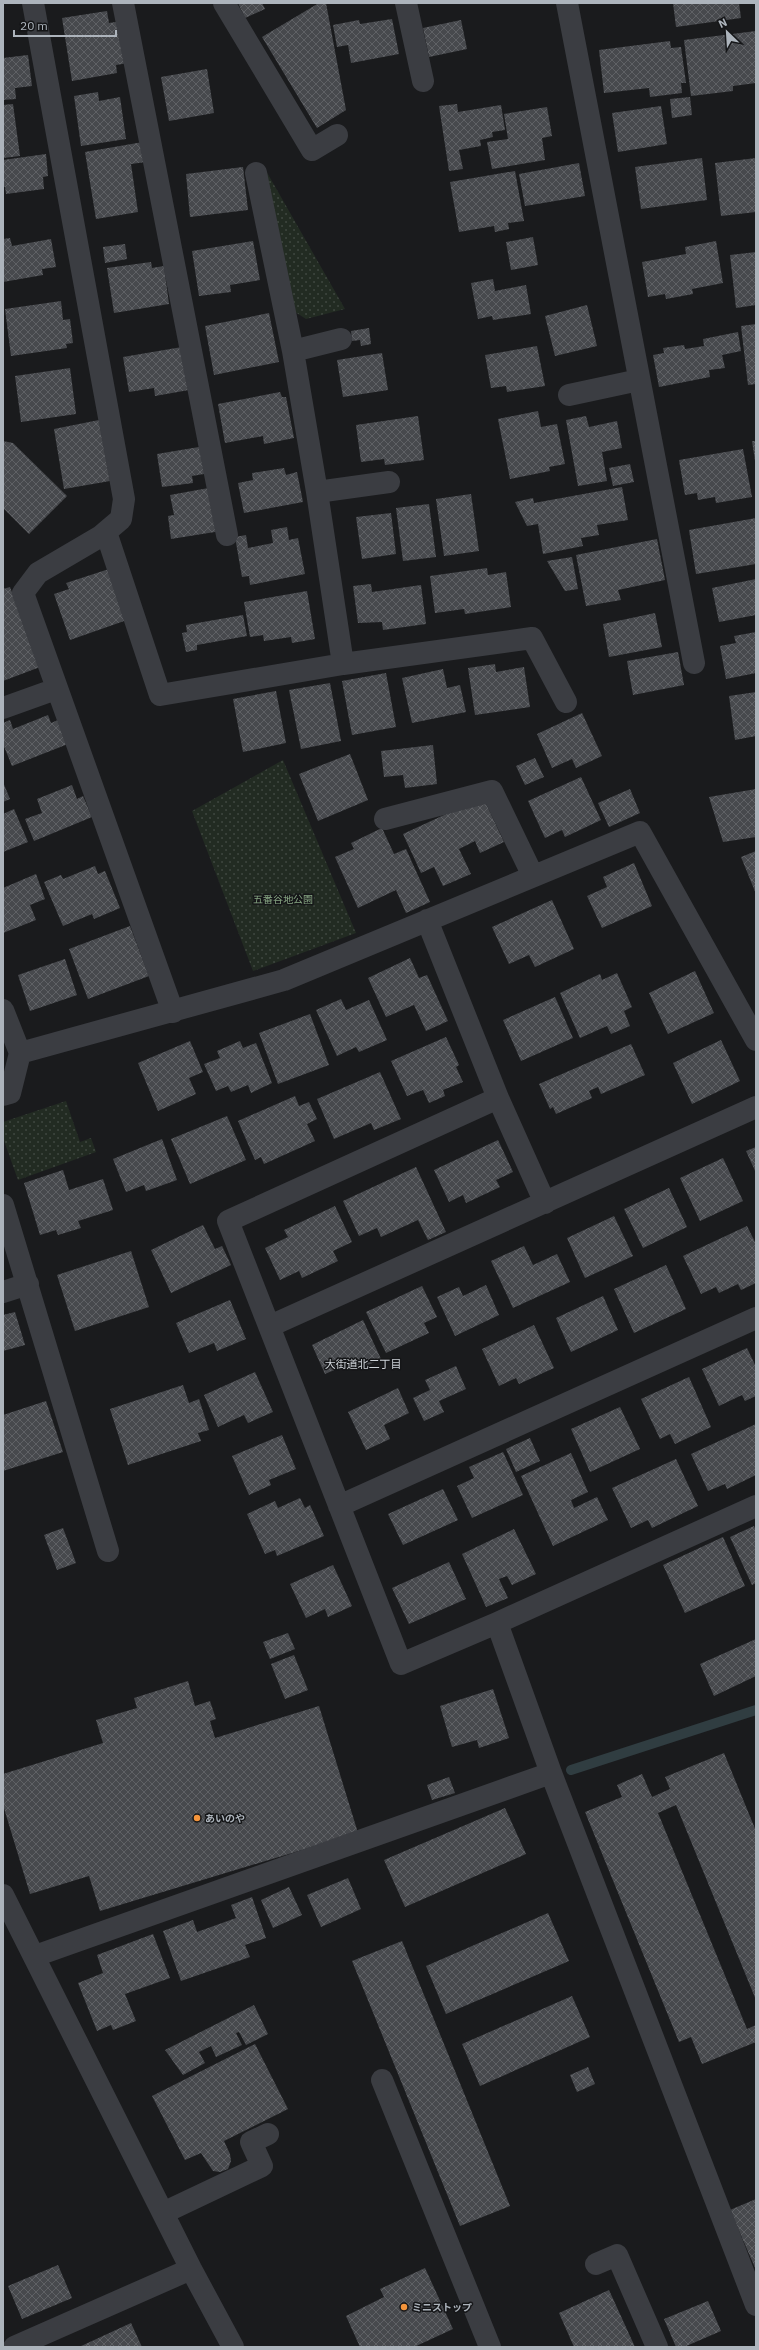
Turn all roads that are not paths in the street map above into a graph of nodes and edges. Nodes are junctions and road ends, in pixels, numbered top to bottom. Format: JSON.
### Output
{"nodes":[{"id":1,"x":33,"y":3,"type":"edge"},
{"id":2,"x":123,"y":3,"type":"edge"},
{"id":3,"x":224,"y":3,"type":"edge"},
{"id":4,"x":406,"y":3,"type":"edge"},
{"id":5,"x":566,"y":3,"type":"edge"},
{"id":6,"x":423,"y":81,"type":"dead end"},
{"id":7,"x":337,"y":135,"type":"dead end"},
{"id":8,"x":256,"y":173,"type":"dead end"},
{"id":9,"x":341,"y":339,"type":"dead end"},
{"id":10,"x":293,"y":351,"type":"junction"},
{"id":11,"x":639,"y":380,"type":"junction"},
{"id":12,"x":569,"y":395,"type":"dead end"},
{"id":13,"x":388,"y":482,"type":"dead end"},
{"id":14,"x":317,"y":492,"type":"junction"},
{"id":15,"x":106,"y":532,"type":"junction"},
{"id":16,"x":227,"y":535,"type":"dead end"},
{"id":17,"x":694,"y":663,"type":"dead end"},
{"id":18,"x":343,"y":664,"type":"junction"},
{"id":19,"x":56,"y":689,"type":"junction"},
{"id":20,"x":566,"y":702,"type":"dead end"},
{"id":21,"x":3,"y":708,"type":"edge"},
{"id":22,"x":385,"y":819,"type":"dead end"},
{"id":23,"x":533,"y":876,"type":"junction"},
{"id":24,"x":427,"y":920,"type":"junction"},
{"id":25,"x":3,"y":1010,"type":"edge"},
{"id":26,"x":173,"y":1012,"type":"junction"},
{"id":27,"x":756,"y":1040,"type":"edge"},
{"id":28,"x":20,"y":1053,"type":"junction"},
{"id":29,"x":3,"y":1095,"type":"edge"},
{"id":30,"x":498,"y":1098,"type":"junction"},
{"id":31,"x":756,"y":1107,"type":"edge"},
{"id":32,"x":545,"y":1203,"type":"junction"},
{"id":33,"x":3,"y":1205,"type":"edge"},
{"id":34,"x":28,"y":1284,"type":"junction"},
{"id":35,"x":3,"y":1292,"type":"edge"},
{"id":36,"x":756,"y":1318,"type":"edge"},
{"id":37,"x":270,"y":1326,"type":"junction"},
{"id":38,"x":339,"y":1506,"type":"junction"},
{"id":39,"x":756,"y":1506,"type":"edge"},
{"id":40,"x":108,"y":1551,"type":"dead end"},
{"id":41,"x":498,"y":1623,"type":"junction"},
{"id":42,"x":551,"y":1773,"type":"junction"},
{"id":43,"x":3,"y":1894,"type":"edge"},
{"id":44,"x":35,"y":1956,"type":"junction"},
{"id":45,"x":382,"y":2080,"type":"dead end"},
{"id":46,"x":268,"y":2134,"type":"dead end"},
{"id":47,"x":163,"y":2213,"type":"junction"},
{"id":48,"x":596,"y":2264,"type":"dead end"},
{"id":49,"x":191,"y":2269,"type":"junction"},
{"id":50,"x":756,"y":2305,"type":"edge"},
{"id":51,"x":14,"y":2347,"type":"edge"},
{"id":52,"x":233,"y":2347,"type":"edge"},
{"id":53,"x":490,"y":2347,"type":"edge"},
{"id":54,"x":657,"y":2347,"type":"edge"}],
"edges":[{"from":1,"to":15,"type":"street"},
{"from":2,"to":16,"type":"street"},
{"from":3,"to":7,"type":"street"},
{"from":4,"to":6,"type":"street"},
{"from":5,"to":11,"type":"street"},
{"from":8,"to":10,"type":"street"},
{"from":9,"to":10,"type":"street"},
{"from":10,"to":14,"type":"street"},
{"from":11,"to":12,"type":"street"},
{"from":11,"to":17,"type":"street"},
{"from":13,"to":14,"type":"street"},
{"from":14,"to":18,"type":"street"},
{"from":15,"to":18,"type":"street"},
{"from":15,"to":19,"type":"street"},
{"from":18,"to":20,"type":"street"},
{"from":19,"to":21,"type":"street"},
{"from":19,"to":26,"type":"street"},
{"from":22,"to":23,"type":"street"},
{"from":23,"to":24,"type":"street"},
{"from":23,"to":27,"type":"street"},
{"from":24,"to":26,"type":"street"},
{"from":24,"to":30,"type":"street"},
{"from":25,"to":28,"type":"street"},
{"from":26,"to":28,"type":"street"},
{"from":28,"to":29,"type":"street"},
{"from":30,"to":32,"type":"street"},
{"from":30,"to":37,"type":"street"},
{"from":31,"to":32,"type":"street"},
{"from":32,"to":37,"type":"street"},
{"from":33,"to":34,"type":"street"},
{"from":34,"to":35,"type":"street"},
{"from":34,"to":40,"type":"street"},
{"from":36,"to":38,"type":"street"},
{"from":37,"to":38,"type":"street"},
{"from":38,"to":41,"type":"street"},
{"from":39,"to":41,"type":"street"},
{"from":41,"to":42,"type":"street"},
{"from":42,"to":44,"type":"street"},
{"from":42,"to":50,"type":"street"},
{"from":43,"to":44,"type":"street"},
{"from":44,"to":47,"type":"street"},
{"from":45,"to":53,"type":"street"},
{"from":46,"to":47,"type":"street"},
{"from":47,"to":49,"type":"street"},
{"from":48,"to":54,"type":"street"},
{"from":49,"to":51,"type":"street"},
{"from":49,"to":52,"type":"street"}]}
